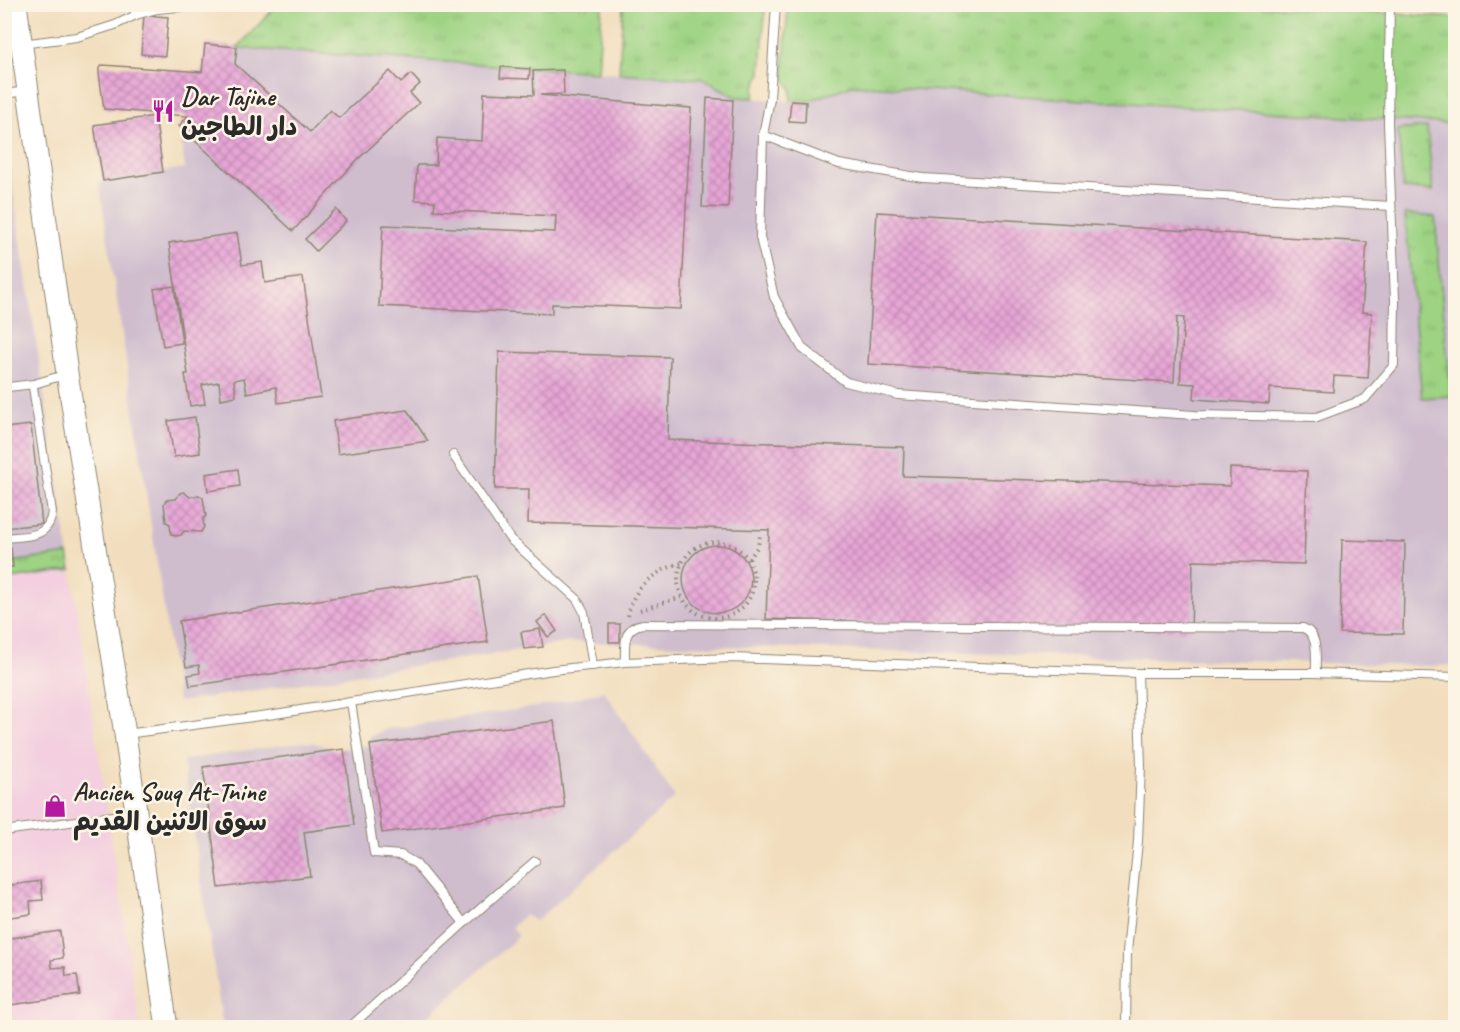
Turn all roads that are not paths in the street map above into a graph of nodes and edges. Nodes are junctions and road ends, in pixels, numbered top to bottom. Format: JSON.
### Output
{"nodes":[{"id":1,"x":16,"y":4,"type":"edge"},
{"id":2,"x":134,"y":4,"type":"edge"},
{"id":3,"x":213,"y":4,"type":"edge"},
{"id":4,"x":776,"y":4,"type":"edge"},
{"id":5,"x":1390,"y":4,"type":"edge"},
{"id":6,"x":136,"y":15,"type":"junction"},
{"id":7,"x":21,"y":44,"type":"junction"},
{"id":8,"x":28,"y":91,"type":"junction"},
{"id":9,"x":4,"y":94,"type":"edge"},
{"id":10,"x":763,"y":135,"type":"junction"},
{"id":11,"x":1391,"y":206,"type":"junction"},
{"id":12,"x":67,"y":373,"type":"junction"},
{"id":13,"x":4,"y":384,"type":"edge"},
{"id":14,"x":34,"y":384,"type":"junction"},
{"id":15,"x":453,"y":455,"type":"dead end"},
{"id":16,"x":4,"y":538,"type":"edge"},
{"id":17,"x":625,"y":662,"type":"junction"},
{"id":18,"x":593,"y":666,"type":"junction"},
{"id":19,"x":1316,"y":673,"type":"junction"},
{"id":20,"x":1138,"y":674,"type":"junction"},
{"id":21,"x":1455,"y":677,"type":"edge"},
{"id":22,"x":351,"y":702,"type":"junction"},
{"id":23,"x":125,"y":734,"type":"junction"},
{"id":24,"x":135,"y":813,"type":"junction"},
{"id":25,"x":4,"y":831,"type":"edge"},
{"id":26,"x":535,"y":861,"type":"dead end"},
{"id":27,"x":464,"y":923,"type":"junction"},
{"id":28,"x":167,"y":1028,"type":"edge"},
{"id":29,"x":349,"y":1028,"type":"edge"},
{"id":30,"x":1126,"y":1028,"type":"edge"}],
"edges":[{"from":1,"to":7,"type":"street"},
{"from":2,"to":6,"type":"lane"},
{"from":3,"to":6,"type":"lane"},
{"from":4,"to":10,"type":"lane"},
{"from":5,"to":11,"type":"lane"},
{"from":6,"to":7,"type":"lane"},
{"from":7,"to":8,"type":"street"},
{"from":8,"to":9,"type":"lane"},
{"from":8,"to":12,"type":"street"},
{"from":10,"to":11,"type":"lane"},
{"from":10,"to":11,"type":"lane"},
{"from":12,"to":14,"type":"lane"},
{"from":12,"to":23,"type":"street"},
{"from":13,"to":14,"type":"lane"},
{"from":14,"to":16,"type":"lane"},
{"from":15,"to":18,"type":"lane"},
{"from":17,"to":18,"type":"lane"},
{"from":17,"to":19,"type":"lane"},
{"from":17,"to":20,"type":"lane"},
{"from":18,"to":22,"type":"lane"},
{"from":19,"to":20,"type":"lane"},
{"from":19,"to":21,"type":"lane"},
{"from":20,"to":30,"type":"lane"},
{"from":22,"to":23,"type":"lane"},
{"from":22,"to":27,"type":"lane"},
{"from":23,"to":24,"type":"street"},
{"from":24,"to":25,"type":"lane"},
{"from":24,"to":28,"type":"street"},
{"from":26,"to":27,"type":"lane"},
{"from":27,"to":29,"type":"lane"}]}
